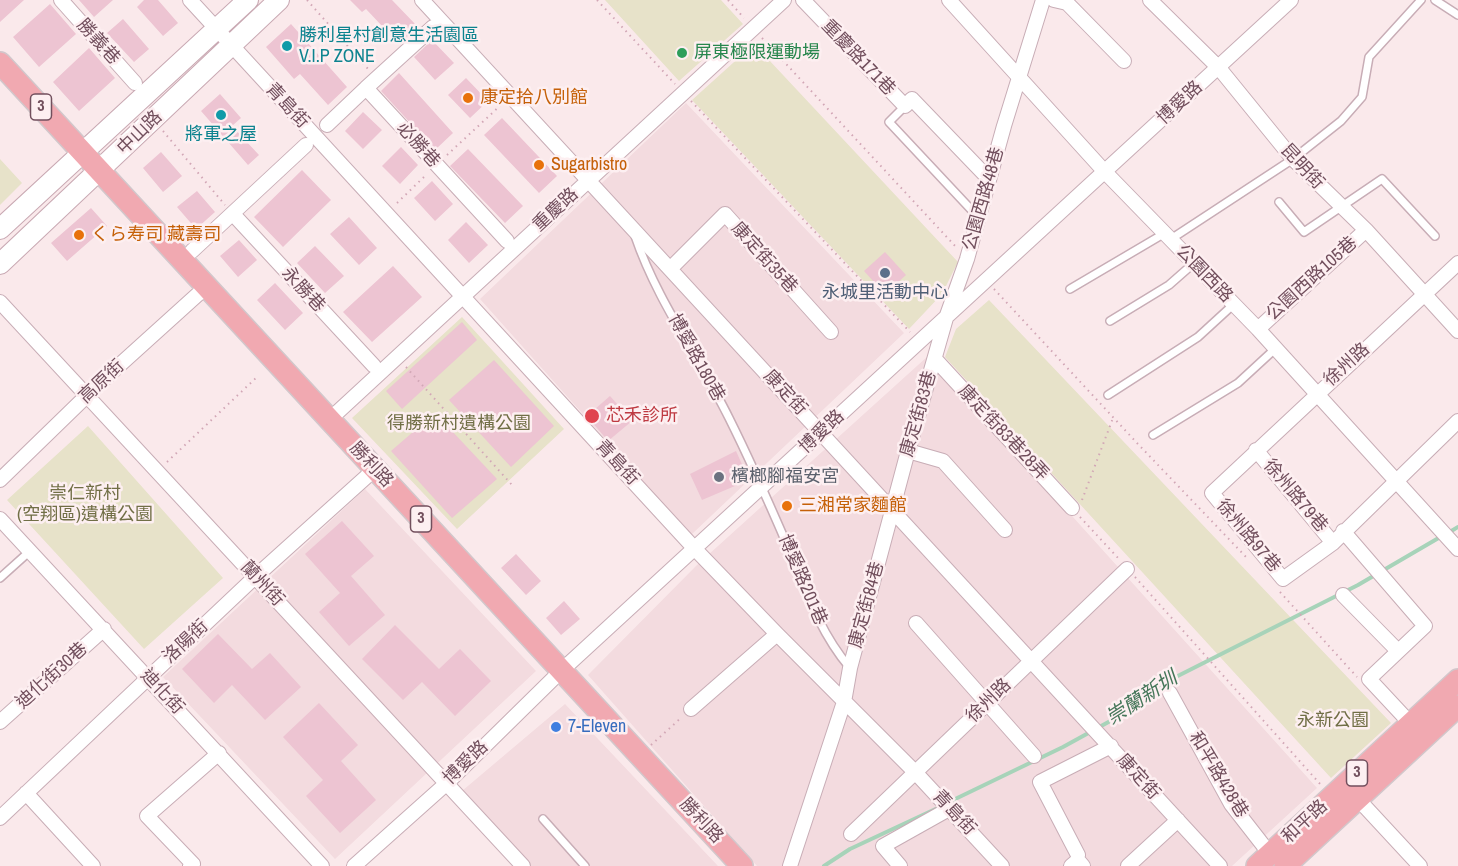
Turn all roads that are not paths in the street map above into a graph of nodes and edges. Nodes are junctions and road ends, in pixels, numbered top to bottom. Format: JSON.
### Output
{"nodes":[{"id":1,"x":61,"y":0,"type":"edge"},
{"id":2,"x":190,"y":0,"type":"edge"},
{"id":3,"x":248,"y":0,"type":"edge"},
{"id":4,"x":279,"y":0,"type":"edge"},
{"id":5,"x":422,"y":0,"type":"edge"},
{"id":6,"x":784,"y":0,"type":"edge"},
{"id":7,"x":802,"y":0,"type":"edge"},
{"id":8,"x":948,"y":0,"type":"edge"},
{"id":9,"x":1043,"y":0,"type":"edge"},
{"id":10,"x":1054,"y":0,"type":"edge"},
{"id":11,"x":1150,"y":0,"type":"edge"},
{"id":12,"x":1291,"y":0,"type":"edge"},
{"id":13,"x":1421,"y":0,"type":"edge"},
{"id":14,"x":1435,"y":0,"type":"edge"},
{"id":15,"x":1458,"y":15,"type":"edge"},
{"id":16,"x":433,"y":27,"type":"dead end"},
{"id":17,"x":217,"y":29,"type":"junction"},
{"id":18,"x":231,"y":45,"type":"junction"},
{"id":19,"x":1124,"y":61,"type":"dead end"},
{"id":20,"x":0,"y":63,"type":"edge"},
{"id":21,"x":1219,"y":68,"type":"junction"},
{"id":22,"x":1019,"y":79,"type":"junction"},
{"id":23,"x":135,"y":83,"type":"dead end"},
{"id":24,"x":366,"y":88,"type":"junction"},
{"id":25,"x":905,"y":106,"type":"junction"},
{"id":26,"x":327,"y":125,"type":"dead end"},
{"id":27,"x":306,"y":145,"type":"dead end"},
{"id":28,"x":82,"y":152,"type":"junction"},
{"id":29,"x":1293,"y":159,"type":"junction"},
{"id":30,"x":100,"y":171,"type":"junction"},
{"id":31,"x":1105,"y":172,"type":"junction"},
{"id":32,"x":989,"y":179,"type":"junction"},
{"id":33,"x":588,"y":181,"type":"junction"},
{"id":34,"x":1279,"y":202,"type":"dead end"},
{"id":35,"x":1342,"y":208,"type":"junction"},
{"id":36,"x":233,"y":214,"type":"junction"},
{"id":37,"x":979,"y":218,"type":"junction"},
{"id":38,"x":632,"y":228,"type":"junction"},
{"id":39,"x":0,"y":229,"type":"edge"},
{"id":40,"x":1366,"y":230,"type":"junction"},
{"id":41,"x":1168,"y":236,"type":"junction"},
{"id":42,"x":1435,"y":236,"type":"dead end"},
{"id":43,"x":507,"y":241,"type":"dead end"},
{"id":44,"x":192,"y":251,"type":"dead end"},
{"id":45,"x":1194,"y":262,"type":"junction"},
{"id":46,"x":1458,"y":263,"type":"edge"},
{"id":47,"x":0,"y":264,"type":"edge"},
{"id":48,"x":670,"y":269,"type":"junction"},
{"id":49,"x":207,"y":286,"type":"junction"},
{"id":50,"x":1070,"y":289,"type":"dead end"},
{"id":51,"x":1424,"y":295,"type":"junction"},
{"id":52,"x":463,"y":296,"type":"junction"},
{"id":53,"x":0,"y":302,"type":"edge"},
{"id":54,"x":1234,"y":304,"type":"junction"},
{"id":55,"x":946,"y":318,"type":"junction"},
{"id":56,"x":1110,"y":321,"type":"dead end"},
{"id":57,"x":1258,"y":329,"type":"junction"},
{"id":58,"x":1458,"y":331,"type":"edge"},
{"id":59,"x":831,"y":332,"type":"dead end"},
{"id":60,"x":1276,"y":348,"type":"junction"},
{"id":61,"x":934,"y":358,"type":"junction"},
{"id":62,"x":374,"y":366,"type":"dead end"},
{"id":63,"x":1317,"y":393,"type":"junction"},
{"id":64,"x":1108,"y":395,"type":"dead end"},
{"id":65,"x":87,"y":396,"type":"junction"},
{"id":66,"x":329,"y":420,"type":"junction"},
{"id":67,"x":1458,"y":421,"type":"edge"},
{"id":68,"x":821,"y":433,"type":"junction"},
{"id":69,"x":1153,"y":435,"type":"dead end"},
{"id":70,"x":1256,"y":450,"type":"junction"},
{"id":71,"x":908,"y":451,"type":"junction"},
{"id":72,"x":375,"y":469,"type":"junction"},
{"id":73,"x":0,"y":480,"type":"edge"},
{"id":74,"x":1395,"y":481,"type":"junction"},
{"id":75,"x":762,"y":487,"type":"junction"},
{"id":76,"x":1212,"y":493,"type":"joint"},
{"id":77,"x":892,"y":510,"type":"junction"},
{"id":78,"x":1074,"y":511,"type":"road end"},
{"id":79,"x":0,"y":519,"type":"edge"},
{"id":80,"x":1005,"y":530,"type":"dead end"},
{"id":81,"x":1343,"y":531,"type":"junction"},
{"id":82,"x":1449,"y":540,"type":"edge"},
{"id":83,"x":1333,"y":543,"type":"junction"},
{"id":84,"x":695,"y":549,"type":"junction"},
{"id":85,"x":30,"y":551,"type":"junction"},
{"id":86,"x":1127,"y":569,"type":"road end"},
{"id":87,"x":255,"y":577,"type":"junction"},
{"id":88,"x":0,"y":578,"type":"edge"},
{"id":89,"x":1343,"y":595,"type":"dead end"},
{"id":90,"x":916,"y":623,"type":"dead end"},
{"id":91,"x":104,"y":629,"type":"junction"},
{"id":92,"x":777,"y":634,"type":"junction"},
{"id":93,"x":1398,"y":651,"type":"junction"},
{"id":94,"x":1031,"y":660,"type":"junction"},
{"id":95,"x":850,"y":668,"type":"junction"},
{"id":96,"x":561,"y":671,"type":"junction"},
{"id":97,"x":148,"y":677,"type":"junction"},
{"id":98,"x":1458,"y":680,"type":"edge"},
{"id":99,"x":1170,"y":693,"type":"dead end"},
{"id":100,"x":844,"y":702,"type":"junction"},
{"id":101,"x":986,"y":703,"type":"junction"},
{"id":102,"x":1458,"y":706,"type":"edge"},
{"id":103,"x":691,"y":710,"type":"road end"},
{"id":104,"x":0,"y":722,"type":"edge"},
{"id":105,"x":1410,"y":723,"type":"junction"},
{"id":106,"x":1111,"y":746,"type":"junction"},
{"id":107,"x":219,"y":753,"type":"junction"},
{"id":108,"x":1034,"y":756,"type":"dead end"},
{"id":109,"x":915,"y":772,"type":"junction"},
{"id":110,"x":447,"y":783,"type":"junction"},
{"id":111,"x":26,"y":793,"type":"junction"},
{"id":112,"x":1332,"y":796,"type":"junction"},
{"id":113,"x":1357,"y":798,"type":"junction"},
{"id":114,"x":945,"y":804,"type":"junction"},
{"id":115,"x":0,"y":818,"type":"edge"},
{"id":116,"x":543,"y":819,"type":"dead end"},
{"id":117,"x":1334,"y":819,"type":"junction"},
{"id":118,"x":1178,"y":820,"type":"junction"},
{"id":119,"x":851,"y":834,"type":"dead end"},
{"id":120,"x":1077,"y":862,"type":"edge"},
{"id":121,"x":1271,"y":862,"type":"edge"},
{"id":122,"x":191,"y":865,"type":"edge"},
{"id":123,"x":93,"y":866,"type":"edge"},
{"id":124,"x":322,"y":866,"type":"edge"},
{"id":125,"x":354,"y":866,"type":"edge"},
{"id":126,"x":523,"y":866,"type":"edge"},
{"id":127,"x":585,"y":866,"type":"edge"},
{"id":128,"x":742,"y":866,"type":"edge"},
{"id":129,"x":790,"y":866,"type":"edge"},
{"id":130,"x":900,"y":866,"type":"edge"},
{"id":131,"x":1002,"y":866,"type":"edge"},
{"id":132,"x":1128,"y":866,"type":"edge"},
{"id":133,"x":1220,"y":866,"type":"edge"},
{"id":134,"x":1420,"y":866,"type":"edge"}],
"edges":[{"from":1,"to":23,"type":"street","name":"勝義巷"},
{"from":2,"to":17,"type":"street","name":"青島街"},
{"from":3,"to":17,"type":"street","name":"中山路"},
{"from":4,"to":18,"type":"street","name":"中山路"},
{"from":5,"to":33,"type":"street","name":"康定街"},
{"from":6,"to":33,"type":"street","name":"重慶路"},
{"from":7,"to":25,"type":"street","name":"重慶路171巷"},
{"from":8,"to":22,"type":"street","name":"公園西路"},
{"from":9,"to":22,"type":"street","name":"公園西路48巷"},
{"from":10,"to":19,"type":"street"},
{"from":11,"to":21,"type":"street","name":"昆明街"},
{"from":12,"to":21,"type":"street","name":"博愛路"},
{"from":13,"to":29,"type":"lane"},
{"from":14,"to":15,"type":"lane"},
{"from":16,"to":24,"type":"street"},
{"from":17,"to":18,"type":"street","name":"青島街"},
{"from":17,"to":28,"type":"street","name":"中山路"},
{"from":18,"to":30,"type":"street","name":"中山路"},
{"from":18,"to":52,"type":"street","name":"青島街"},
{"from":20,"to":28,"type":"main road","name":"勝利路","number":"3"},
{"from":21,"to":29,"type":"street","name":"昆明街"},
{"from":21,"to":31,"type":"street","name":"博愛路"},
{"from":22,"to":31,"type":"street","name":"公園西路"},
{"from":22,"to":32,"type":"street","name":"公園西路48巷"},
{"from":24,"to":26,"type":"street"},
{"from":24,"to":43,"type":"street","name":"必勝巷"},
{"from":25,"to":32,"type":"street","name":"重慶路171巷"},
{"from":25,"to":37,"type":"lane"},
{"from":27,"to":36,"type":"street"},
{"from":28,"to":30,"type":"main road","name":"勝利路","number":"3"},
{"from":28,"to":39,"type":"street","name":"中山路"},
{"from":29,"to":35,"type":"street","name":"昆明街"},
{"from":29,"to":41,"type":"lane"},
{"from":30,"to":47,"type":"street","name":"中山路"},
{"from":30,"to":49,"type":"main road","name":"勝利路","number":"3"},
{"from":31,"to":41,"type":"street","name":"公園西路"},
{"from":31,"to":55,"type":"street","name":"博愛路"},
{"from":32,"to":37,"type":"street","name":"公園西路48巷"},
{"from":33,"to":38,"type":"street","name":"康定街"},
{"from":33,"to":52,"type":"street","name":"重慶路"},
{"from":34,"to":35,"type":"lane"},
{"from":35,"to":40,"type":"street","name":"昆明街"},
{"from":35,"to":42,"type":"lane"},
{"from":36,"to":44,"type":"street"},
{"from":36,"to":62,"type":"street","name":"永勝巷"},
{"from":37,"to":55,"type":"street","name":"公園西路48巷"},
{"from":38,"to":48,"type":"street","name":"康定街"},
{"from":38,"to":75,"type":"lane","name":"博愛路180巷"},
{"from":40,"to":51,"type":"street","name":"昆明街"},
{"from":40,"to":57,"type":"street","name":"公園西路105巷"},
{"from":41,"to":45,"type":"street","name":"公園西路"},
{"from":41,"to":50,"type":"lane"},
{"from":45,"to":54,"type":"street","name":"公園西路"},
{"from":45,"to":56,"type":"lane"},
{"from":46,"to":51,"type":"street","name":"徐州路"},
{"from":48,"to":59,"type":"street","name":"康定街35巷"},
{"from":48,"to":68,"type":"street","name":"康定街"},
{"from":49,"to":65,"type":"street","name":"高原街"},
{"from":49,"to":66,"type":"main road","name":"勝利路","number":"3"},
{"from":51,"to":58,"type":"street","name":"昆明街"},
{"from":51,"to":63,"type":"street","name":"徐州路"},
{"from":52,"to":66,"type":"street","name":"重慶路"},
{"from":52,"to":84,"type":"street","name":"青島街"},
{"from":53,"to":65,"type":"street","name":"蘭州街"},
{"from":54,"to":57,"type":"street","name":"公園西路"},
{"from":54,"to":64,"type":"lane"},
{"from":55,"to":61,"type":"street","name":"康定街83巷"},
{"from":55,"to":68,"type":"street","name":"博愛路"},
{"from":57,"to":60,"type":"street","name":"公園西路"},
{"from":60,"to":63,"type":"street","name":"公園西路"},
{"from":60,"to":69,"type":"lane"},
{"from":61,"to":71,"type":"street","name":"康定街83巷"},
{"from":61,"to":78,"type":"street","name":"康定街83巷28弄"},
{"from":63,"to":70,"type":"street","name":"徐州路"},
{"from":63,"to":74,"type":"street","name":"公園西路"},
{"from":65,"to":73,"type":"street","name":"高原街"},
{"from":65,"to":87,"type":"street","name":"蘭州街"},
{"from":66,"to":72,"type":"main road","name":"勝利路","number":"3"},
{"from":67,"to":74,"type":"street"},
{"from":68,"to":75,"type":"street","name":"博愛路"},
{"from":68,"to":77,"type":"street","name":"康定街"},
{"from":70,"to":76,"type":"street","name":"徐州路"},
{"from":70,"to":83,"type":"street","name":"徐州路79巷"},
{"from":71,"to":77,"type":"street","name":"康定街83巷"},
{"from":71,"to":80,"type":"street"},
{"from":72,"to":87,"type":"street","name":"洛陽街"},
{"from":72,"to":96,"type":"main road","name":"勝利路","number":"3"},
{"from":74,"to":81,"type":"street"},
{"from":74,"to":82,"type":"street","name":"公園西路"},
{"from":75,"to":84,"type":"street","name":"博愛路"},
{"from":75,"to":95,"type":"lane","name":"博愛路201巷"},
{"from":76,"to":83,"type":"street","name":"徐州路97巷"},
{"from":77,"to":94,"type":"street","name":"康定街"},
{"from":77,"to":95,"type":"street","name":"康定街84巷"},
{"from":79,"to":85,"type":"street","name":"迪化街"},
{"from":81,"to":83,"type":"street"},
{"from":81,"to":93,"type":"street"},
{"from":84,"to":92,"type":"street","name":"青島街"},
{"from":84,"to":96,"type":"street","name":"博愛路"},
{"from":85,"to":88,"type":"lane"},
{"from":85,"to":91,"type":"street","name":"迪化街"},
{"from":86,"to":94,"type":"street","name":"徐州路"},
{"from":87,"to":97,"type":"street","name":"洛陽街"},
{"from":87,"to":110,"type":"street","name":"蘭州街"},
{"from":89,"to":93,"type":"street"},
{"from":90,"to":101,"type":"street"},
{"from":91,"to":97,"type":"street","name":"迪化街"},
{"from":91,"to":104,"type":"street","name":"迪化街30巷"},
{"from":92,"to":100,"type":"street","name":"青島街"},
{"from":92,"to":103,"type":"street"},
{"from":93,"to":105,"type":"street"},
{"from":94,"to":101,"type":"street","name":"徐州路"},
{"from":94,"to":106,"type":"street","name":"康定街"},
{"from":95,"to":100,"type":"street","name":"康定街84巷"},
{"from":96,"to":110,"type":"street","name":"博愛路"},
{"from":96,"to":128,"type":"main road","name":"勝利路","number":"3"},
{"from":97,"to":107,"type":"street","name":"迪化街"},
{"from":97,"to":111,"type":"street","name":"洛陽街"},
{"from":98,"to":105,"type":"main road","name":"和平路","number":"3"},
{"from":99,"to":121,"type":"street","name":"和平路428巷"},
{"from":100,"to":109,"type":"street","name":"青島街"},
{"from":100,"to":129,"type":"street"},
{"from":101,"to":108,"type":"street"},
{"from":101,"to":109,"type":"street","name":"徐州路"},
{"from":102,"to":113,"type":"main road","name":"和平路","number":"3"},
{"from":105,"to":112,"type":"main road","name":"和平路","number":"3"},
{"from":106,"to":118,"type":"street","name":"康定街"},
{"from":106,"to":120,"type":"street"},
{"from":107,"to":122,"type":"street"},
{"from":107,"to":124,"type":"street","name":"迪化街"},
{"from":109,"to":114,"type":"street","name":"青島街"},
{"from":109,"to":119,"type":"street","name":"徐州路"},
{"from":110,"to":125,"type":"street","name":"博愛路"},
{"from":110,"to":126,"type":"street","name":"蘭州街"},
{"from":111,"to":115,"type":"street","name":"洛陽街"},
{"from":111,"to":123,"type":"street"},
{"from":112,"to":113,"type":"street"},
{"from":112,"to":117,"type":"street"},
{"from":112,"to":121,"type":"main road","name":"和平路","number":"3"},
{"from":113,"to":117,"type":"main road","name":"和平路","number":"3"},
{"from":113,"to":134,"type":"street"},
{"from":114,"to":130,"type":"street"},
{"from":114,"to":131,"type":"street","name":"青島街"},
{"from":116,"to":127,"type":"lane"},
{"from":117,"to":121,"type":"main road","name":"和平路","number":"3"},
{"from":118,"to":132,"type":"street"},
{"from":118,"to":133,"type":"street","name":"康定街"}]}
